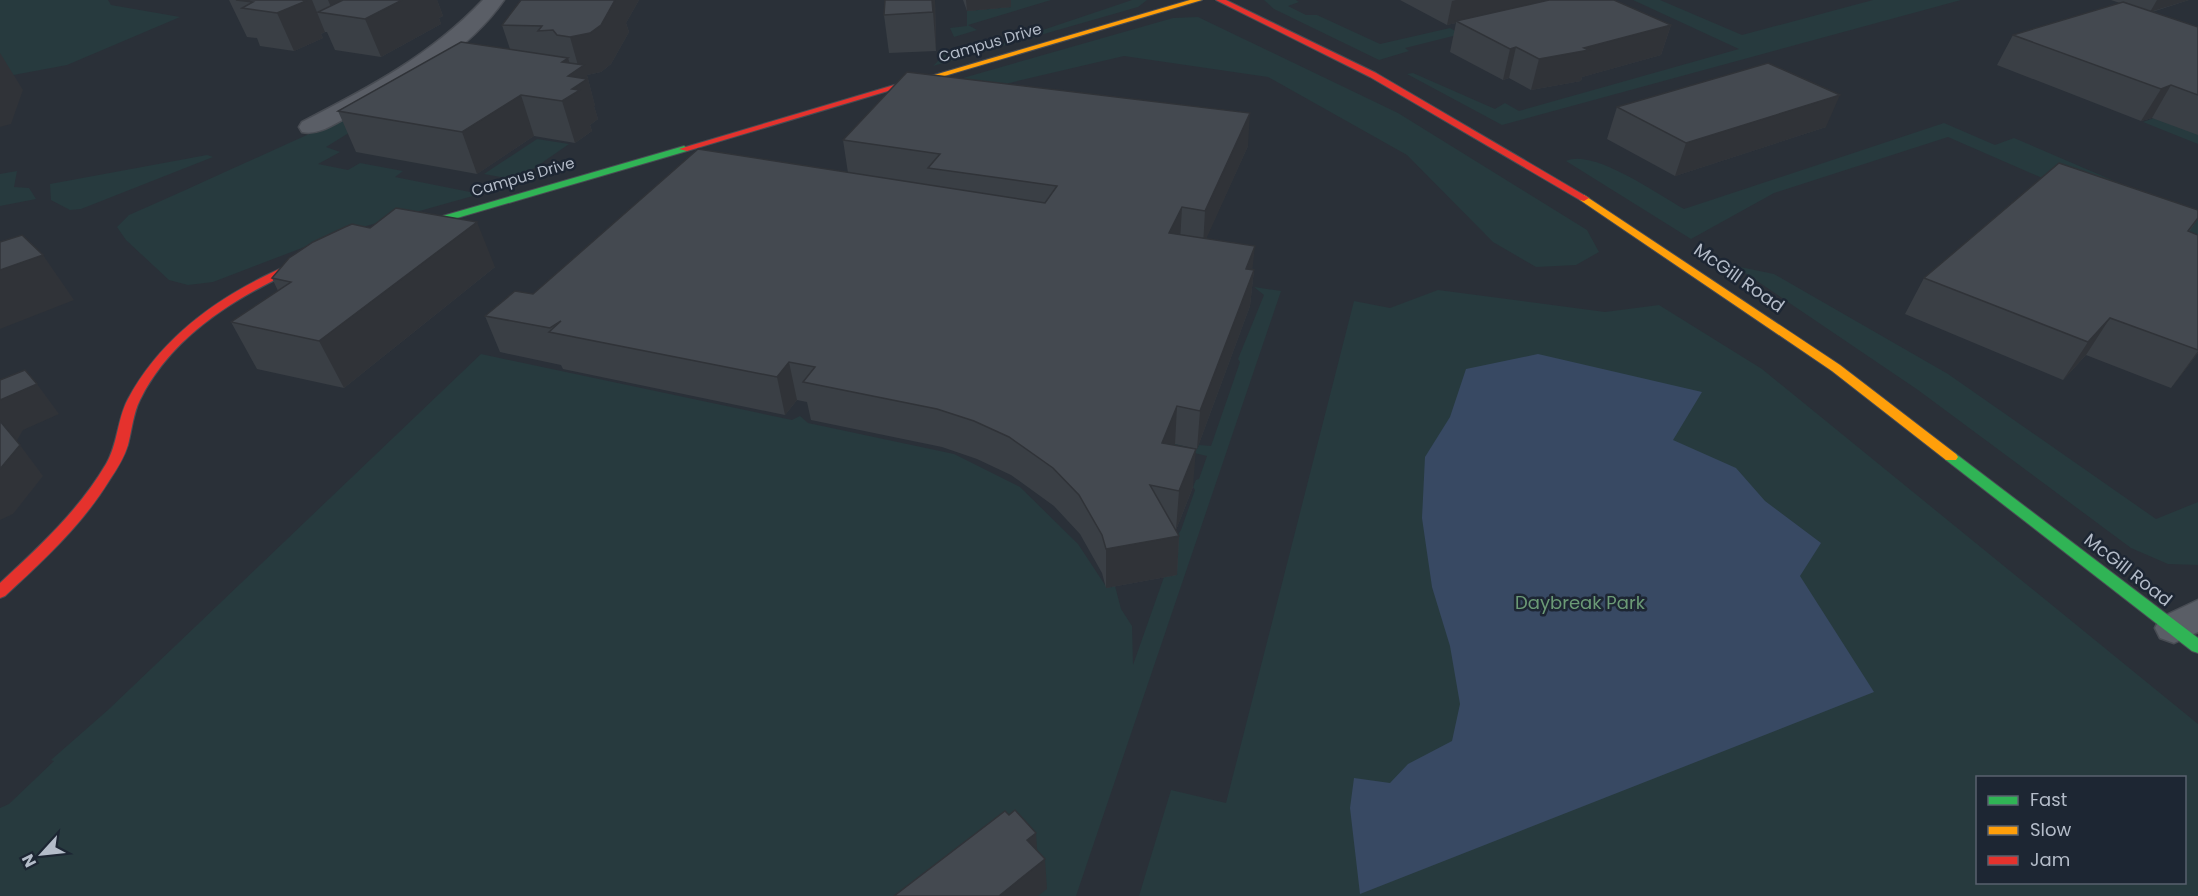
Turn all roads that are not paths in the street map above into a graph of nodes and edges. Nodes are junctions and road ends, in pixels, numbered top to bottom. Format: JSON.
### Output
{"nodes":[{"id":1,"x":494,"y":0,"type":"edge"},
{"id":2,"x":1198,"y":0,"type":"edge"},
{"id":3,"x":1220,"y":0,"type":"edge"},
{"id":4,"x":310,"y":128,"type":"dead end"},
{"id":5,"x":387,"y":235,"type":"edge"},
{"id":6,"x":332,"y":252,"type":"edge"},
{"id":7,"x":0,"y":592,"type":"edge"},
{"id":8,"x":2190,"y":630,"type":"edge"}],
"edges":[{"from":1,"to":4,"type":"street"},
{"from":2,"to":5,"type":"street","name":"Campus Drive"},
{"from":3,"to":8,"type":"street","name":"McGill Road"},
{"from":6,"to":7,"type":"street"}]}
